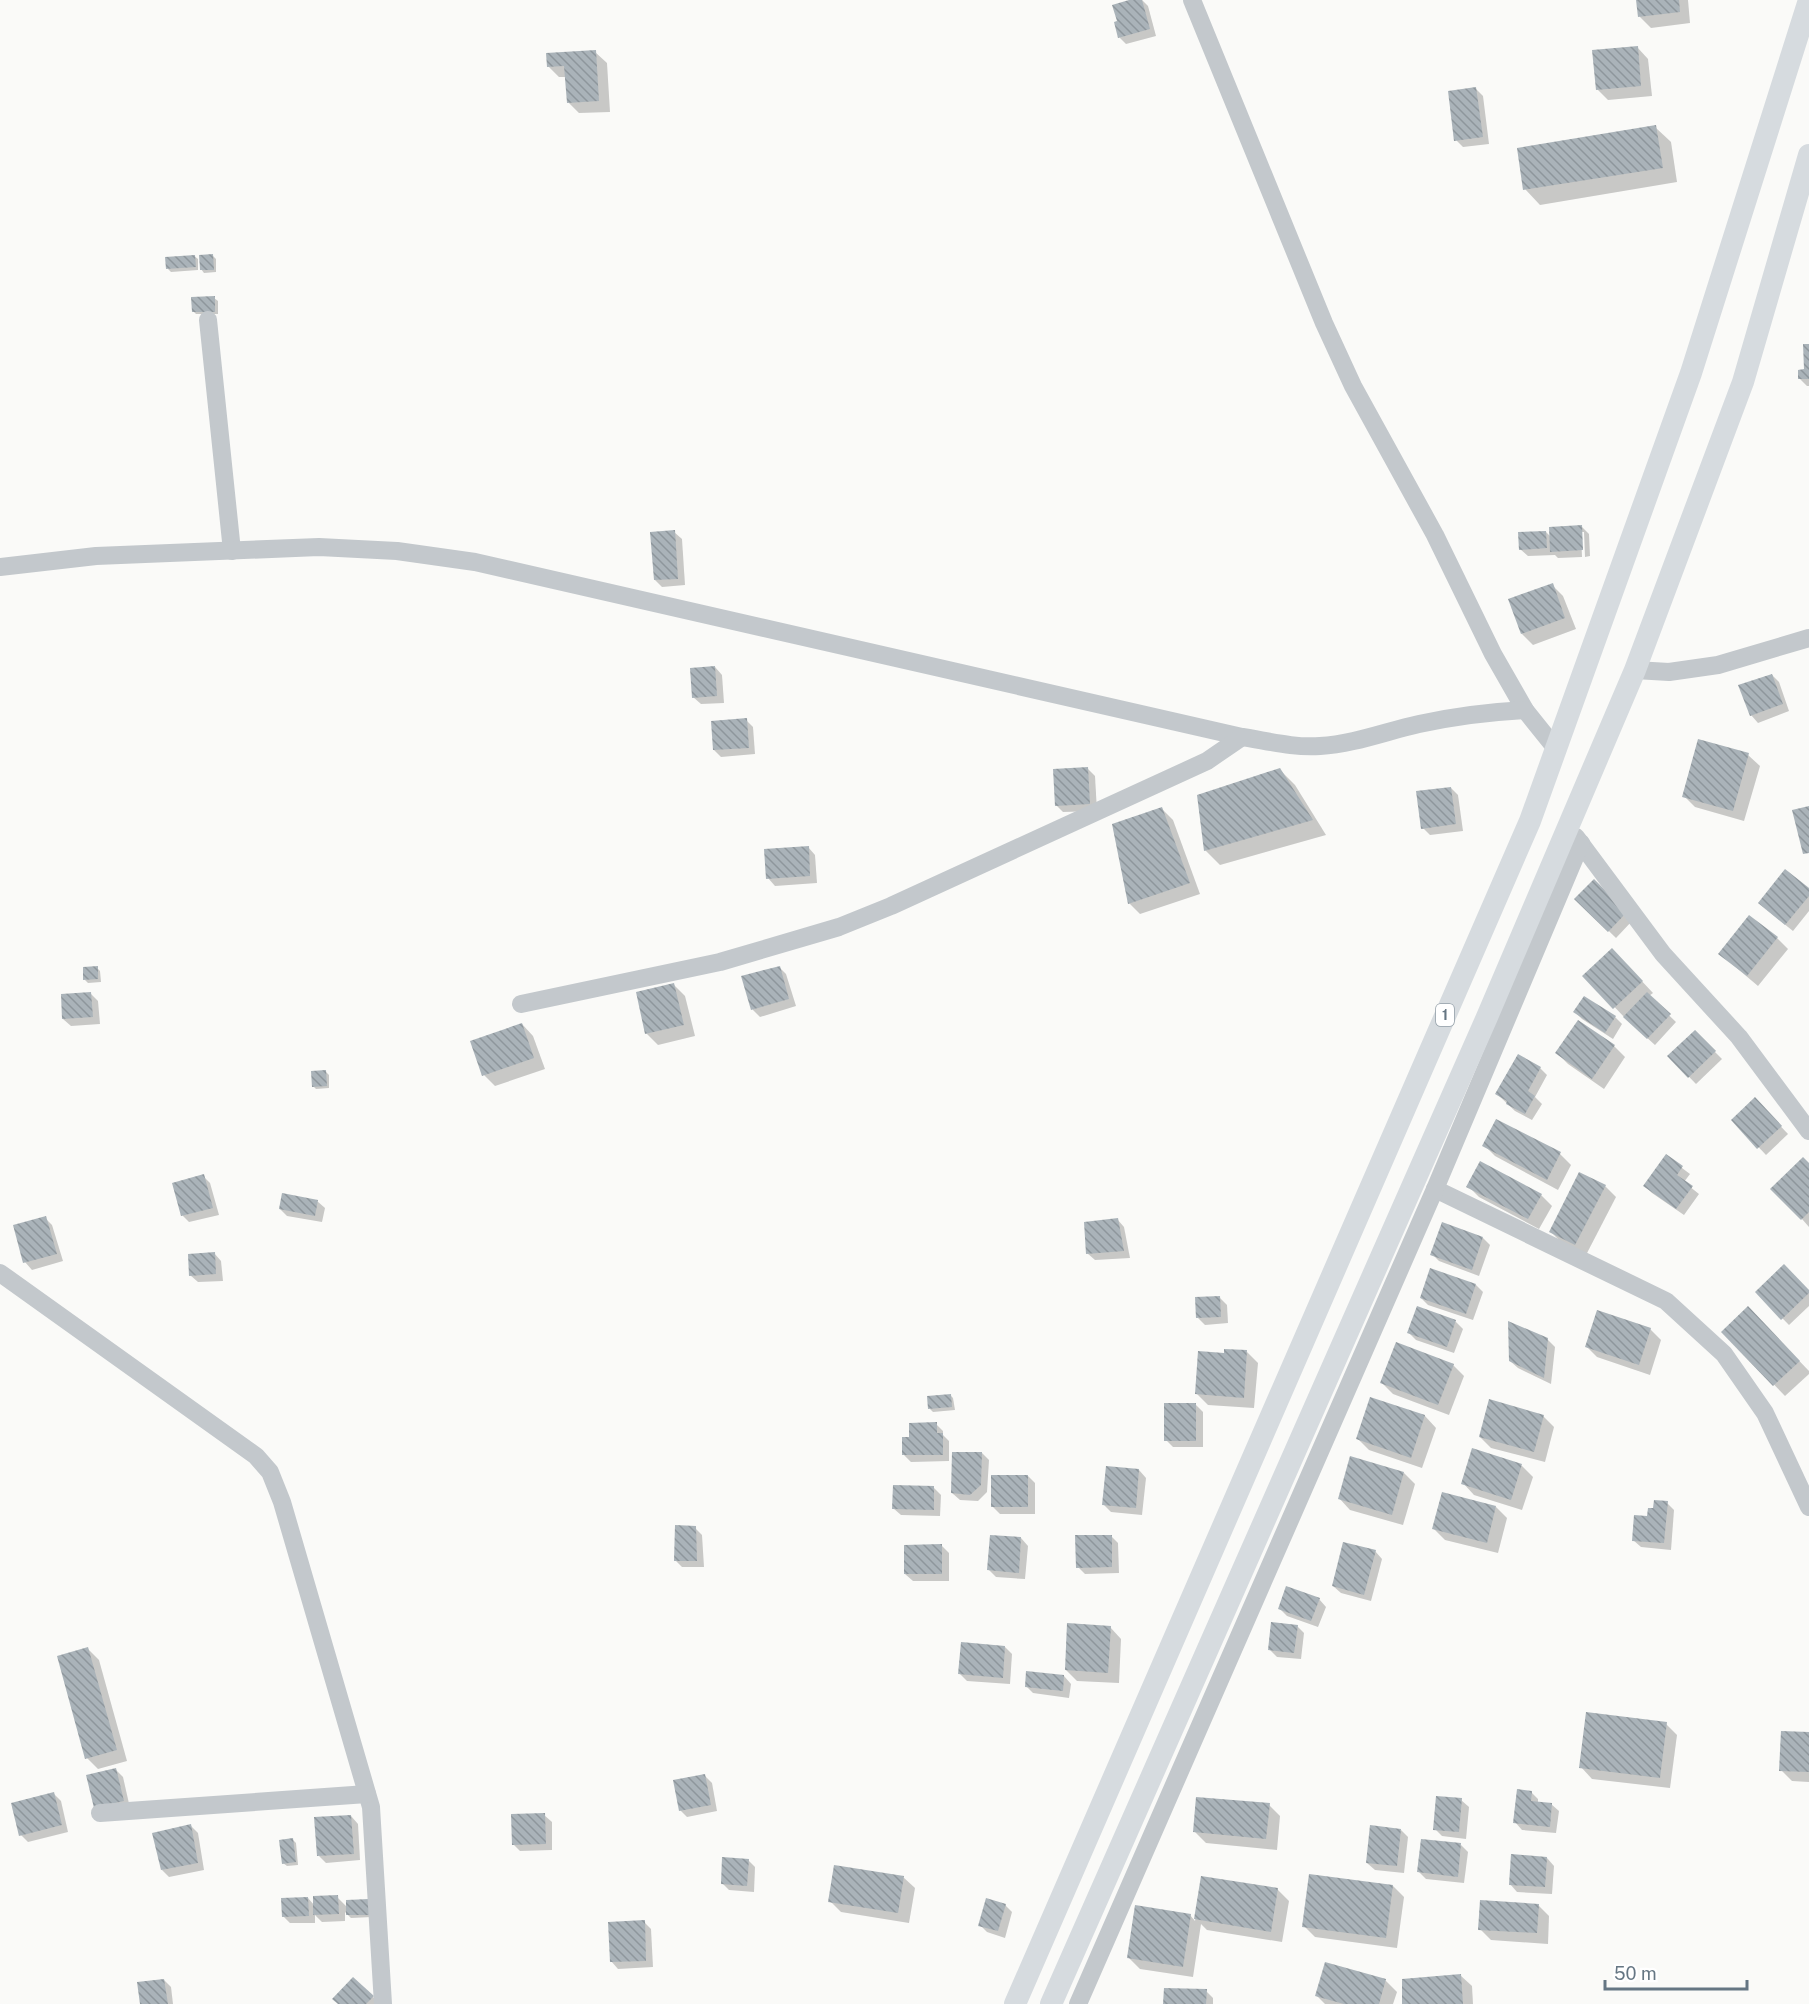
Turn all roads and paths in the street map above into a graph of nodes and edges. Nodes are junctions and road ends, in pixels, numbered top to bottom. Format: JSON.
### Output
{"nodes":[{"id":1,"x":1192,"y":0,"type":"edge"},
{"id":2,"x":1809,"y":0,"type":"edge"},
{"id":3,"x":1809,"y":154,"type":"edge"},
{"id":4,"x":208,"y":320,"type":"dead end"},
{"id":5,"x":232,"y":551,"type":"junction"},
{"id":6,"x":0,"y":567,"type":"edge"},
{"id":7,"x":1809,"y":638,"type":"edge"},
{"id":8,"x":1635,"y":670,"type":"junction"},
{"id":9,"x":1525,"y":710,"type":"junction"},
{"id":10,"x":1242,"y":737,"type":"junction"},
{"id":11,"x":1557,"y":750,"type":"junction"},
{"id":12,"x":1574,"y":835,"type":"junction"},
{"id":13,"x":520,"y":1004,"type":"dead end"},
{"id":14,"x":1809,"y":1131,"type":"edge"},
{"id":15,"x":1435,"y":1189,"type":"junction"},
{"id":16,"x":0,"y":1273,"type":"edge"},
{"id":17,"x":1809,"y":1507,"type":"edge"},
{"id":18,"x":367,"y":1794,"type":"junction"},
{"id":19,"x":100,"y":1813,"type":"dead end"},
{"id":20,"x":383,"y":2004,"type":"edge"},
{"id":21,"x":1015,"y":2004,"type":"edge"},
{"id":22,"x":1051,"y":2004,"type":"edge"},
{"id":23,"x":1078,"y":2004,"type":"edge"}],
"edges":[{"from":1,"to":9,"type":"street"},
{"from":2,"to":11,"type":"main road","number":"1"},
{"from":3,"to":8,"type":"main road"},
{"from":4,"to":5,"type":"street"},
{"from":5,"to":6,"type":"street"},
{"from":5,"to":10,"type":"street"},
{"from":7,"to":8,"type":"street"},
{"from":8,"to":12,"type":"main road"},
{"from":9,"to":10,"type":"street"},
{"from":9,"to":11,"type":"street"},
{"from":10,"to":13,"type":"street"},
{"from":11,"to":21,"type":"main road","number":"1"},
{"from":12,"to":14,"type":"street"},
{"from":12,"to":15,"type":"street"},
{"from":12,"to":22,"type":"main road"},
{"from":15,"to":17,"type":"street"},
{"from":15,"to":23,"type":"street"},
{"from":16,"to":18,"type":"street"},
{"from":18,"to":19,"type":"street"},
{"from":18,"to":20,"type":"street"}]}
